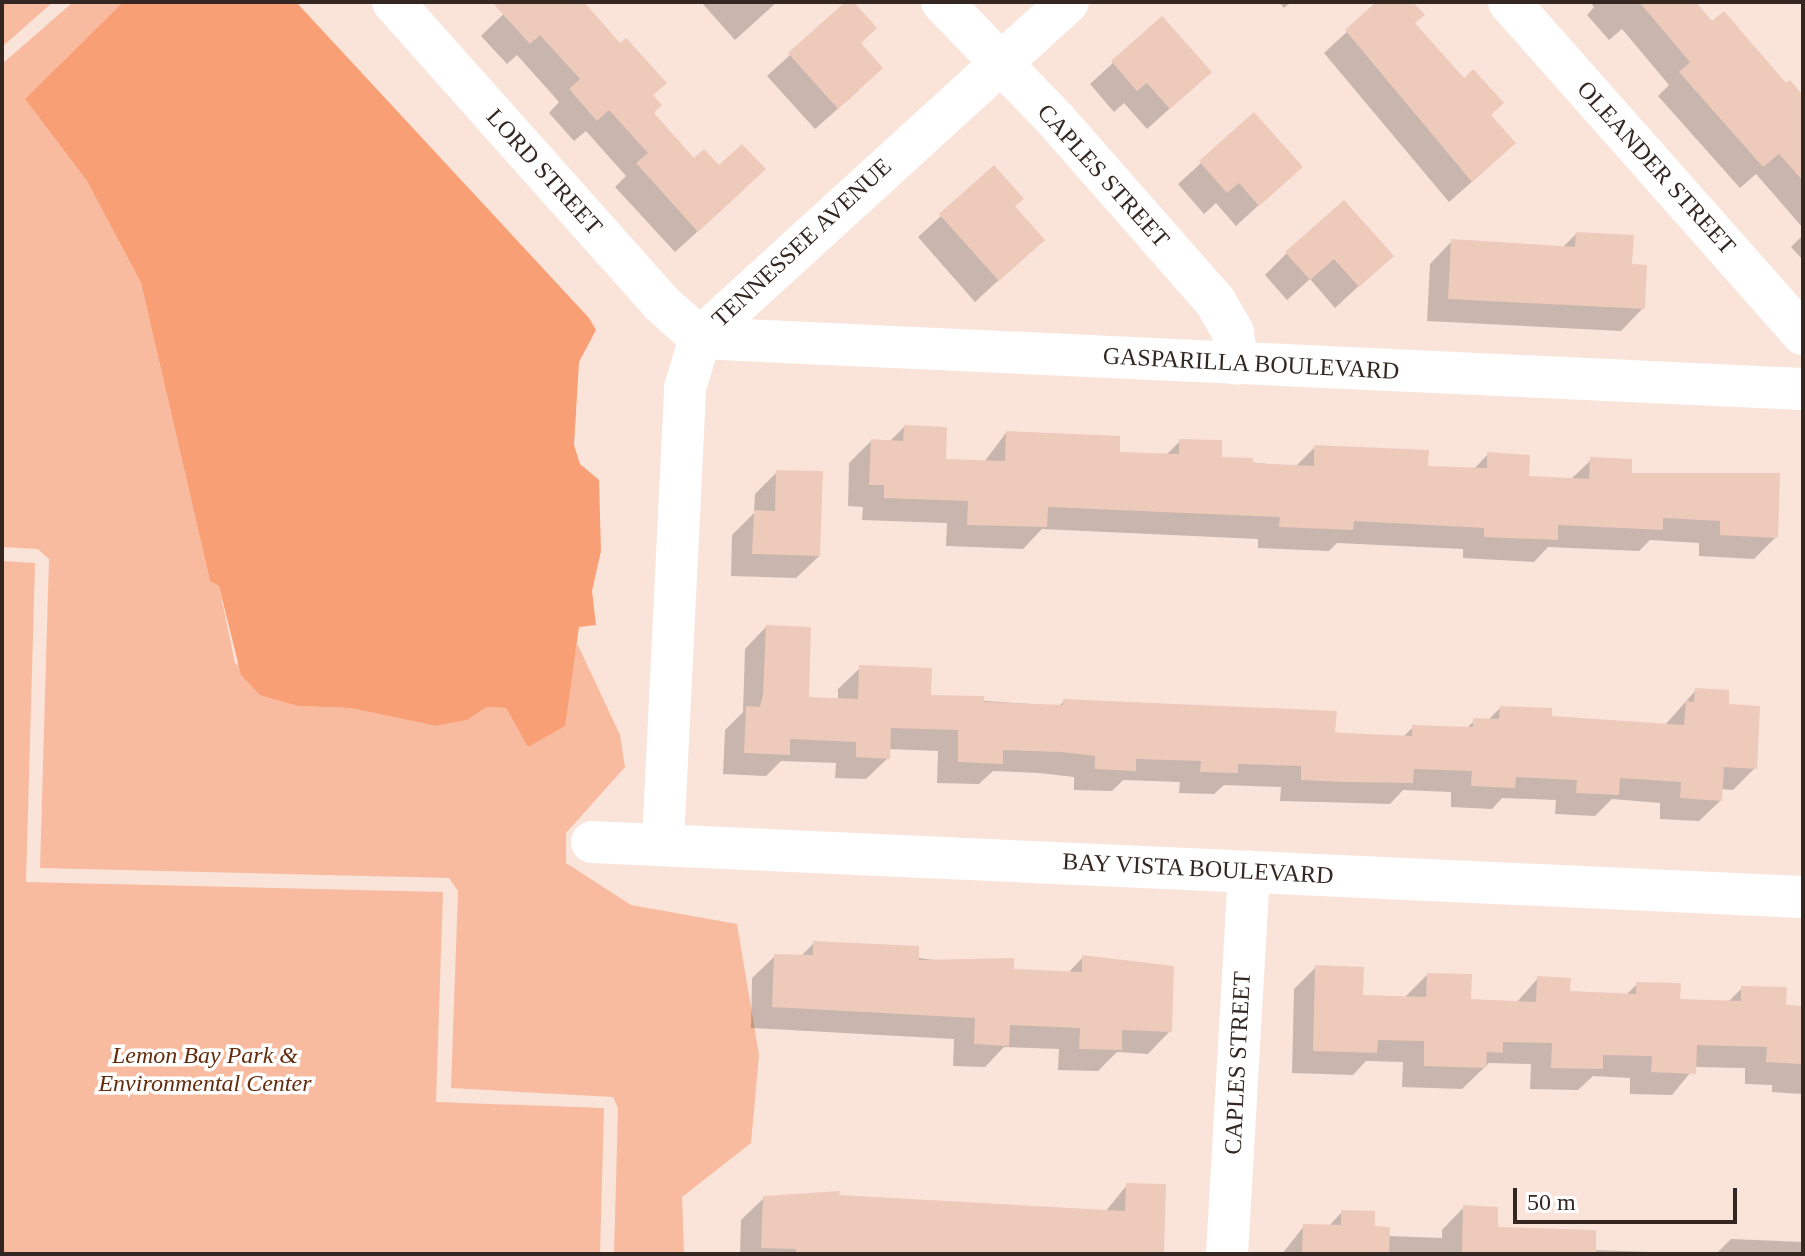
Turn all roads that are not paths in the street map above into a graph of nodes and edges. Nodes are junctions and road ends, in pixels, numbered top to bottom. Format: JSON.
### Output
{"nodes":[{"id":1,"x":393,"y":2,"type":"edge"},
{"id":2,"x":942,"y":2,"type":"edge"},
{"id":3,"x":1068,"y":2,"type":"edge"},
{"id":4,"x":1509,"y":2,"type":"edge"},
{"id":5,"x":998,"y":64,"type":"junction"},
{"id":6,"x":1803,"y":334,"type":"edge"},
{"id":7,"x":700,"y":338,"type":"junction"},
{"id":8,"x":1237,"y":364,"type":"junction"},
{"id":9,"x":1803,"y":389,"type":"edge"},
{"id":10,"x":592,"y":842,"type":"dead end"},
{"id":11,"x":663,"y":842,"type":"junction"},
{"id":12,"x":1249,"y":872,"type":"junction"},
{"id":13,"x":1803,"y":897,"type":"edge"},
{"id":14,"x":1227,"y":1254,"type":"edge"}],
"edges":[{"from":1,"to":7,"type":"street","name":"LORD STREET"},
{"from":2,"to":5,"type":"street","name":"CAPLES STREET"},
{"from":3,"to":5,"type":"street","name":"TENNESSEE AVENUE"},
{"from":4,"to":6,"type":"street","name":"OLEANDER STREET"},
{"from":5,"to":7,"type":"street","name":"TENNESSEE AVENUE"},
{"from":5,"to":8,"type":"street","name":"CAPLES STREET"},
{"from":7,"to":8,"type":"street","name":"GASPARILLA BOULEVARD"},
{"from":7,"to":11,"type":"street","name":"TENNESSEE AVENUE"},
{"from":8,"to":9,"type":"street","name":"GASPARILLA BOULEVARD"},
{"from":10,"to":11,"type":"street","name":"BAY VISTA BOULEVARD"},
{"from":11,"to":12,"type":"street","name":"BAY VISTA BOULEVARD"},
{"from":12,"to":13,"type":"street","name":"BAY VISTA BOULEVARD"},
{"from":12,"to":14,"type":"street","name":"CAPLES STREET"}]}
